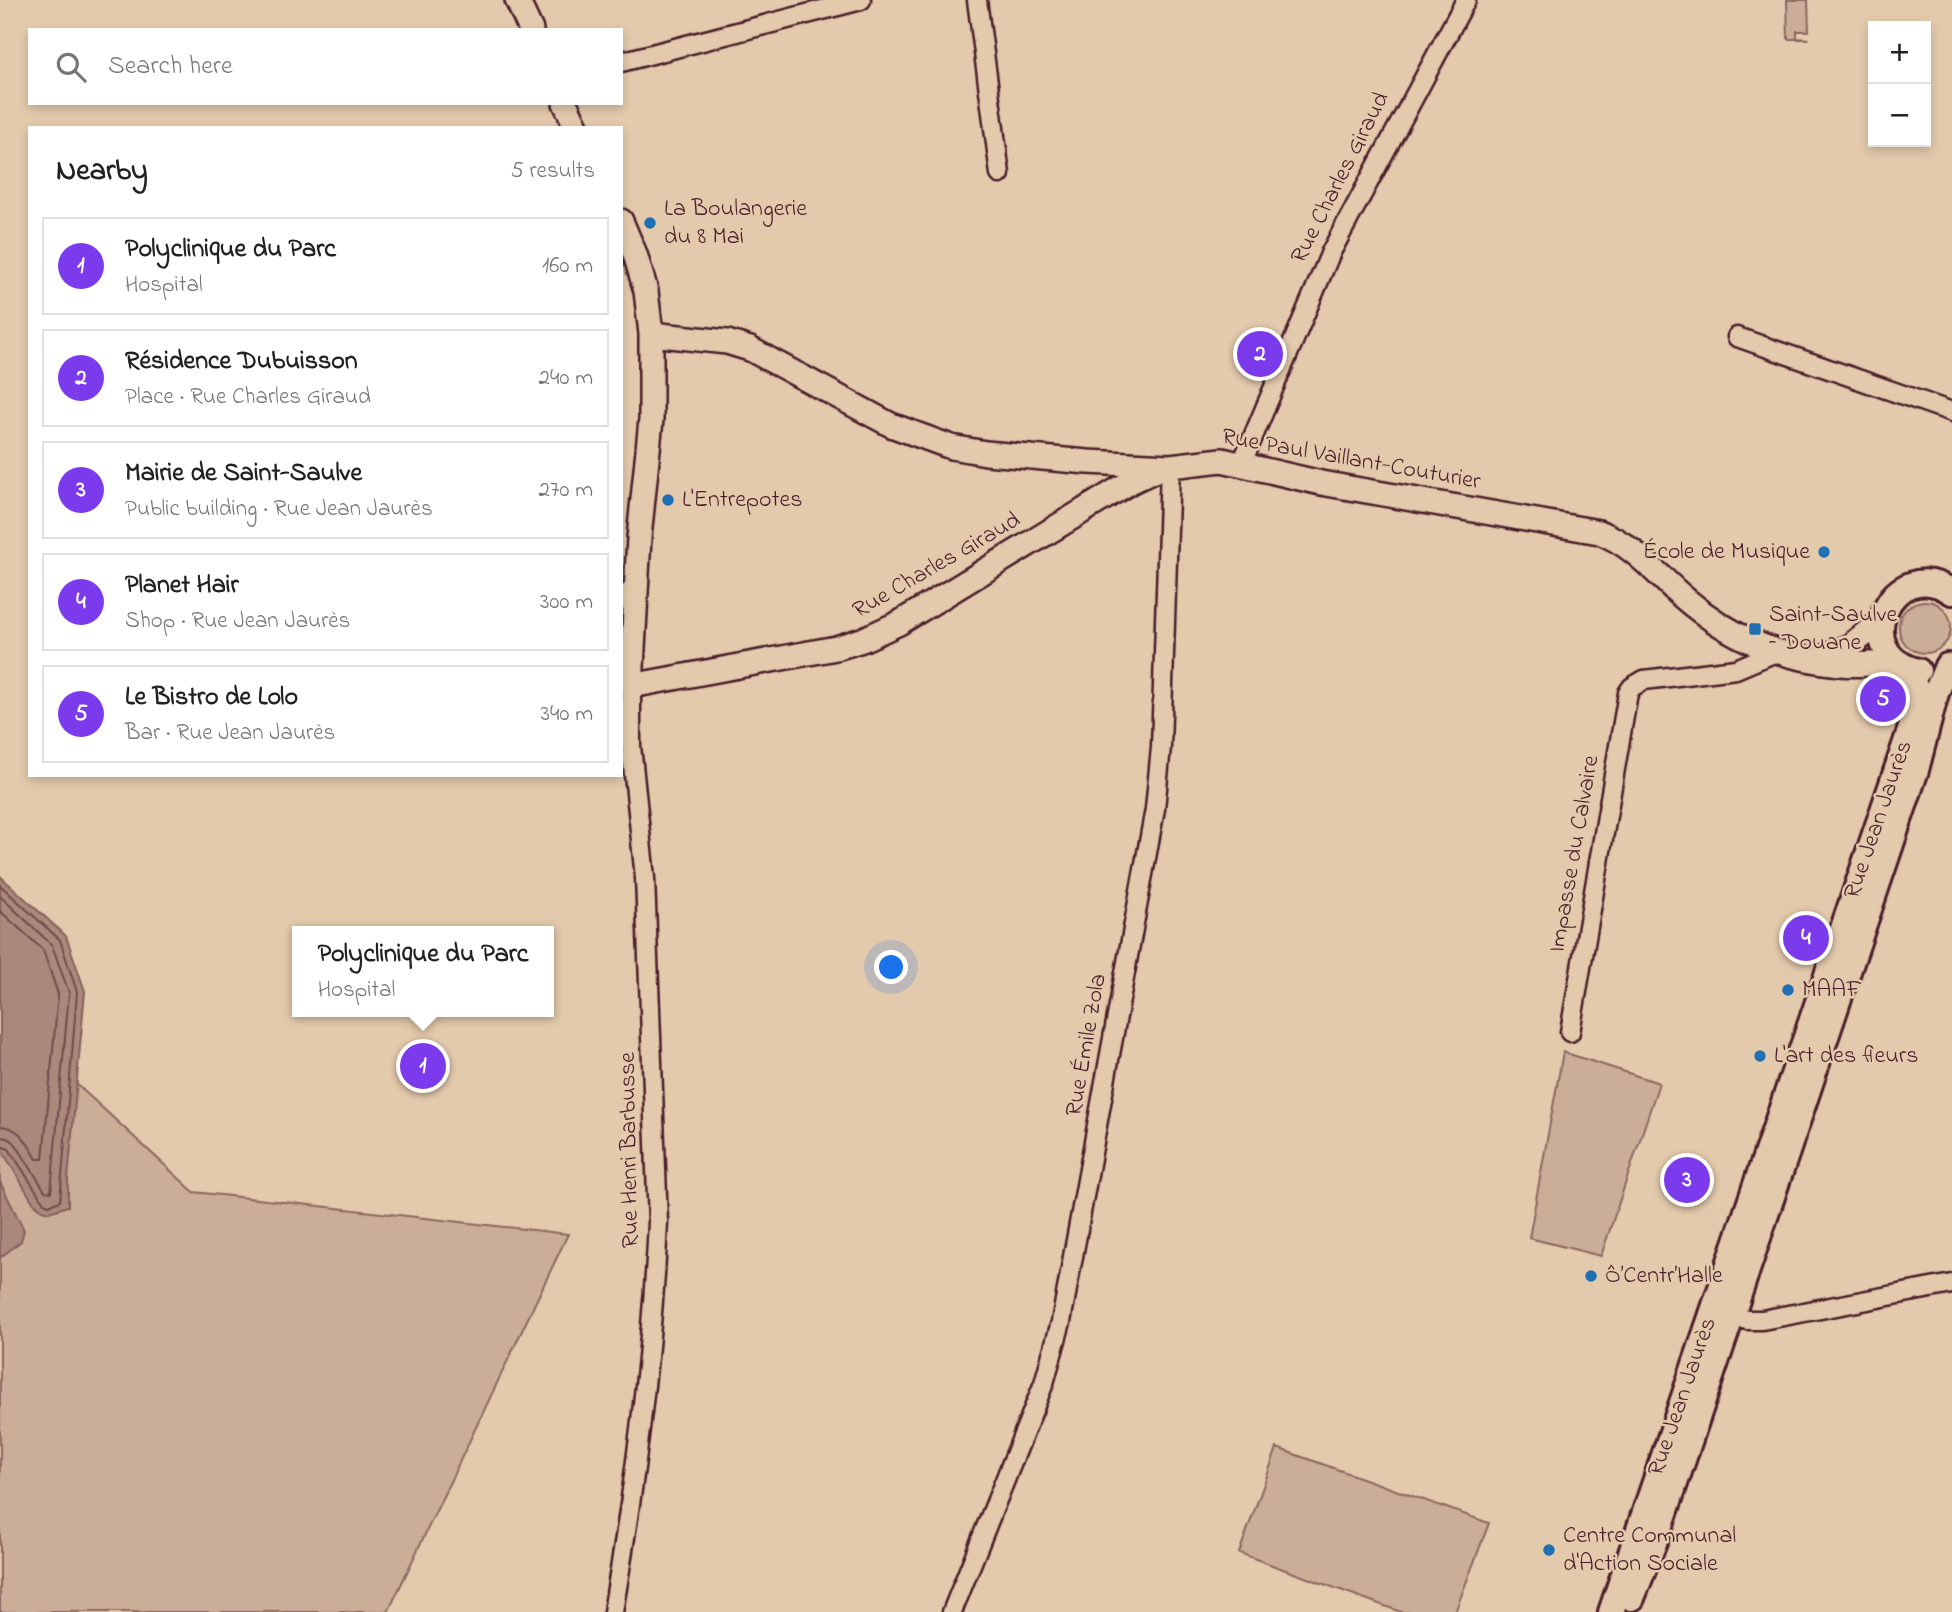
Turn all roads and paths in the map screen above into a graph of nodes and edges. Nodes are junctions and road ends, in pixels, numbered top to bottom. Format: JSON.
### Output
{"nodes":[{"id":1,"x":517,"y":0,"type":"edge"},
{"id":2,"x":861,"y":0,"type":"edge"},
{"id":3,"x":977,"y":0,"type":"edge"},
{"id":4,"x":1466,"y":0,"type":"edge"},
{"id":5,"x":530,"y":28,"type":"edge"},
{"id":6,"x":623,"y":61,"type":"edge"},
{"id":7,"x":566,"y":105,"type":"edge"},
{"id":8,"x":576,"y":126,"type":"edge"},
{"id":9,"x":1000,"y":174,"type":"dead end"},
{"id":10,"x":623,"y":226,"type":"edge"},
{"id":11,"x":651,"y":334,"type":"junction"},
{"id":12,"x":1737,"y":337,"type":"dead end"},
{"id":13,"x":1952,"y":412,"type":"edge"},
{"id":14,"x":1242,"y":463,"type":"junction"},
{"id":15,"x":1170,"y":466,"type":"junction"},
{"id":16,"x":1947,"y":584,"type":"edge"},
{"id":17,"x":629,"y":593,"type":"edge"},
{"id":18,"x":1881,"y":621,"type":"junction"},
{"id":19,"x":1776,"y":652,"type":"junction"},
{"id":20,"x":626,"y":655,"type":"edge"},
{"id":21,"x":1815,"y":660,"type":"junction"},
{"id":22,"x":1950,"y":664,"type":"edge"},
{"id":23,"x":1902,"y":665,"type":"junction"},
{"id":24,"x":627,"y":698,"type":"edge"},
{"id":25,"x":1570,"y":1032,"type":"dead end"},
{"id":26,"x":1952,"y":1284,"type":"edge"},
{"id":27,"x":1722,"y":1314,"type":"junction"},
{"id":28,"x":612,"y":1612,"type":"edge"},
{"id":29,"x":952,"y":1612,"type":"edge"},
{"id":30,"x":1611,"y":1612,"type":"edge"},
{"id":31,"x":1628,"y":1612,"type":"edge"}],
"edges":[{"from":1,"to":5,"type":"street"},
{"from":2,"to":6,"type":"street"},
{"from":3,"to":9,"type":"street"},
{"from":4,"to":14,"type":"street","name":"Rue Charles Giraud"},
{"from":7,"to":8,"type":"street"},
{"from":10,"to":11,"type":"street"},
{"from":11,"to":15,"type":"street","name":"Rue Paul Vaillant-Couturier"},
{"from":11,"to":17,"type":"street"},
{"from":12,"to":13,"type":"street"},
{"from":14,"to":15,"type":"street","name":"Rue Paul Vaillant-Couturier"},
{"from":14,"to":19,"type":"street","name":"Rue Paul Vaillant-Couturier"},
{"from":15,"to":24,"type":"street","name":"Rue Charles Giraud"},
{"from":15,"to":29,"type":"street","name":"Rue Émile Zola"},
{"from":16,"to":18,"type":"main road"},
{"from":17,"to":20,"type":"street"},
{"from":18,"to":21,"type":"street"},
{"from":18,"to":23,"type":"main road","name":"Rue Jean Jaurès"},
{"from":19,"to":21,"type":"street","name":"Rue Paul Vaillant-Couturier"},
{"from":19,"to":25,"type":"street","name":"Impasse du Calvaire"},
{"from":20,"to":24,"type":"street"},
{"from":21,"to":23,"type":"street","name":"Rue Paul Vaillant-Couturier"},
{"from":22,"to":23,"type":"main road"},
{"from":22,"to":27,"type":"main road","name":"Rue Jean Jaurès"},
{"from":23,"to":27,"type":"main road","name":"Rue Jean Jaurès"},
{"from":24,"to":28,"type":"street","name":"Rue Henri Barbusse"},
{"from":26,"to":27,"type":"street"},
{"from":27,"to":30,"type":"main road","name":"Rue Jean Jaurès"},
{"from":27,"to":31,"type":"main road","name":"Rue Jean Jaurès"}]}
